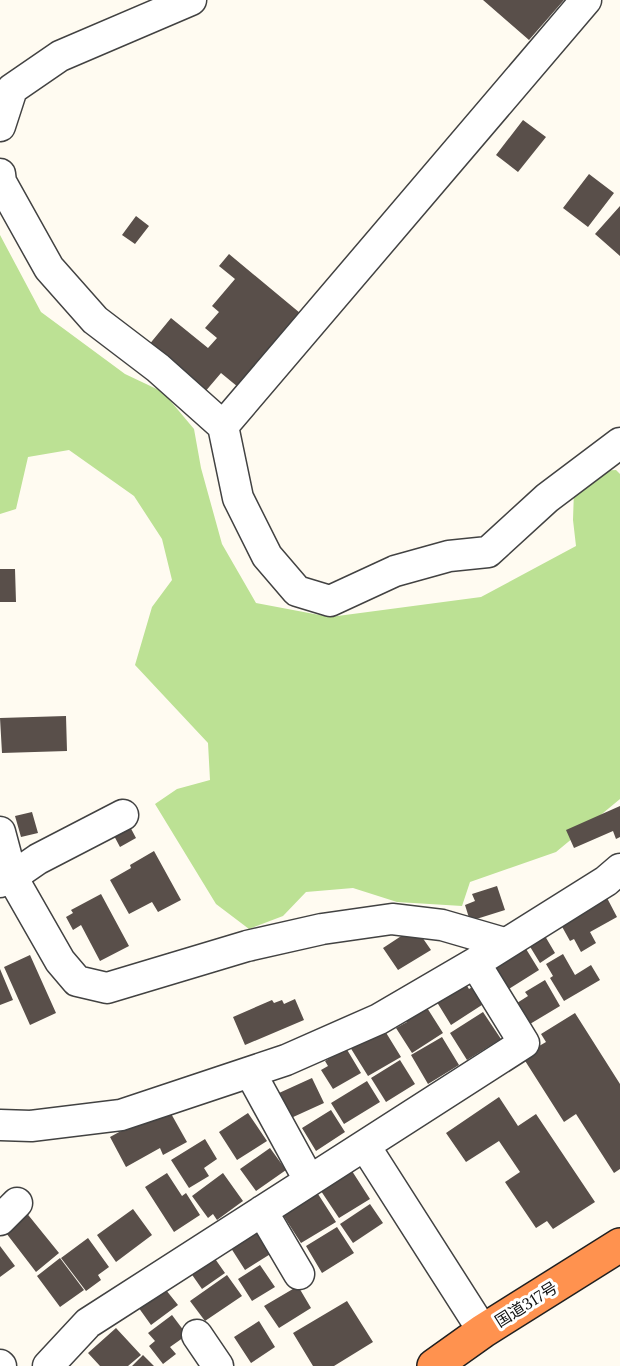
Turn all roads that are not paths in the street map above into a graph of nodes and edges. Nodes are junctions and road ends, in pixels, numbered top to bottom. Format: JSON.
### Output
{"nodes":[{"id":1,"x":191,"y":0,"type":"edge"},
{"id":2,"x":586,"y":0,"type":"edge"},
{"id":3,"x":0,"y":126,"type":"edge"},
{"id":4,"x":0,"y":174,"type":"edge"},
{"id":5,"x":223,"y":426,"type":"junction"},
{"id":6,"x":620,"y":443,"type":"edge"},
{"id":7,"x":123,"y":815,"type":"dead end"},
{"id":8,"x":0,"y":832,"type":"edge"},
{"id":9,"x":615,"y":877,"type":"edge"},
{"id":10,"x":6,"y":880,"type":"edge"},
{"id":11,"x":504,"y":943,"type":"junction"},
{"id":12,"x":475,"y":963,"type":"junction"},
{"id":13,"x":250,"y":1072,"type":"junction"},
{"id":14,"x":0,"y":1125,"type":"edge"},
{"id":15,"x":365,"y":1146,"type":"junction"},
{"id":16,"x":309,"y":1180,"type":"junction"},
{"id":17,"x":262,"y":1211,"type":"junction"},
{"id":18,"x":620,"y":1245,"type":"edge"},
{"id":19,"x":299,"y":1274,"type":"dead end"},
{"id":20,"x":483,"y":1331,"type":"junction"},
{"id":21,"x":197,"y":1335,"type":"dead end"},
{"id":22,"x":48,"y":1366,"type":"edge"},
{"id":23,"x":219,"y":1366,"type":"edge"},
{"id":24,"x":434,"y":1366,"type":"edge"}],
"edges":[{"from":1,"to":3,"type":"street"},
{"from":2,"to":5,"type":"street"},
{"from":4,"to":5,"type":"street"},
{"from":5,"to":6,"type":"street"},
{"from":7,"to":10,"type":"street"},
{"from":8,"to":10,"type":"street"},
{"from":9,"to":11,"type":"street"},
{"from":10,"to":11,"type":"street"},
{"from":11,"to":12,"type":"street"},
{"from":12,"to":13,"type":"street"},
{"from":12,"to":15,"type":"street"},
{"from":13,"to":14,"type":"street"},
{"from":13,"to":16,"type":"street"},
{"from":15,"to":16,"type":"street"},
{"from":15,"to":20,"type":"street"},
{"from":16,"to":17,"type":"street"},
{"from":17,"to":19,"type":"street"},
{"from":17,"to":22,"type":"street"},
{"from":18,"to":20,"type":"highway","name":"国道317号"},
{"from":20,"to":24,"type":"highway","name":"国道317号"},
{"from":21,"to":23,"type":"street"}]}
